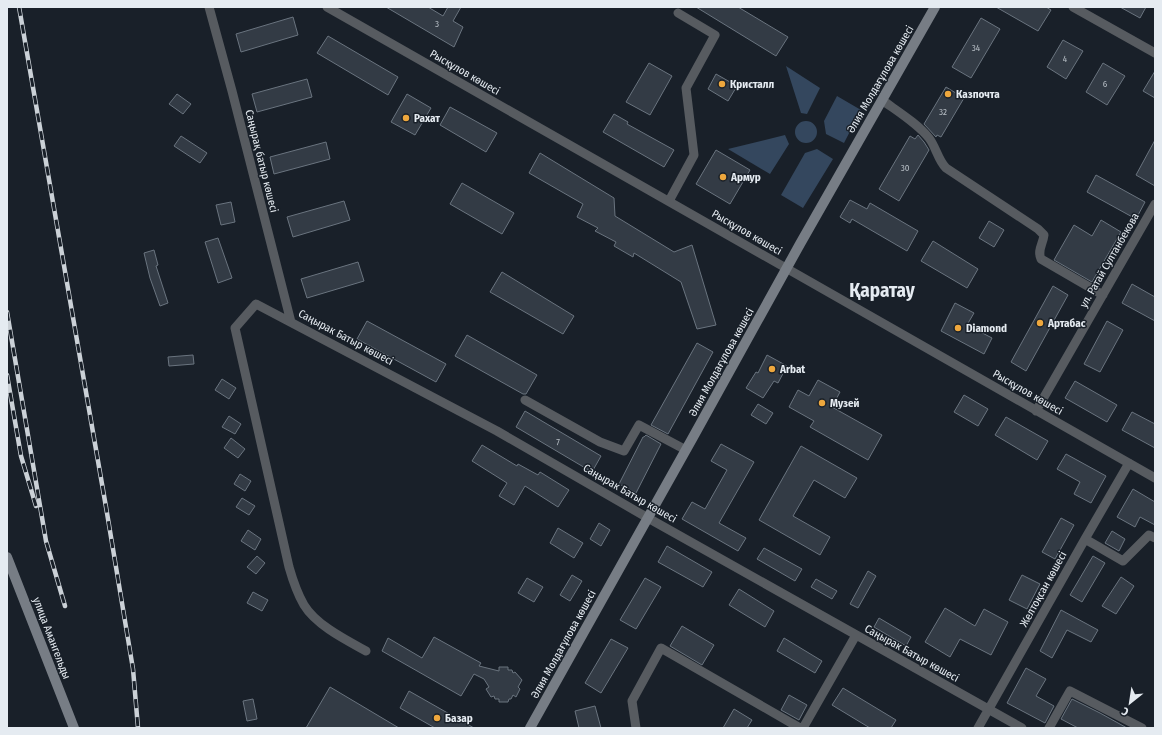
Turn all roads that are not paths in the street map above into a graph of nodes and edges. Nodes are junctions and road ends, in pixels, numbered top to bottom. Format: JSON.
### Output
{"nodes":[{"id":1,"x":209,"y":7,"type":"edge"},
{"id":2,"x":327,"y":7,"type":"edge"},
{"id":3,"x":935,"y":7,"type":"edge"},
{"id":4,"x":1074,"y":7,"type":"edge"},
{"id":5,"x":678,"y":13,"type":"dead end"},
{"id":6,"x":1155,"y":53,"type":"edge"},
{"id":7,"x":882,"y":100,"type":"junction"},
{"id":8,"x":669,"y":201,"type":"junction"},
{"id":9,"x":1155,"y":204,"type":"edge"},
{"id":10,"x":787,"y":268,"type":"junction"},
{"id":11,"x":1103,"y":295,"type":"junction"},
{"id":12,"x":291,"y":322,"type":"junction"},
{"id":13,"x":525,"y":400,"type":"dead end"},
{"id":14,"x":1036,"y":411,"type":"junction"},
{"id":15,"x":686,"y":450,"type":"junction"},
{"id":16,"x":1128,"y":463,"type":"junction"},
{"id":17,"x":1155,"y":478,"type":"edge"},
{"id":18,"x":648,"y":518,"type":"junction"},
{"id":19,"x":1155,"y":538,"type":"edge"},
{"id":20,"x":1085,"y":539,"type":"junction"},
{"id":21,"x":7,"y":557,"type":"edge"},
{"id":22,"x":856,"y":635,"type":"junction"},
{"id":23,"x":366,"y":651,"type":"dead end"},
{"id":24,"x":989,"y":710,"type":"junction"},
{"id":25,"x":74,"y":728,"type":"edge"},
{"id":26,"x":530,"y":728,"type":"edge"},
{"id":27,"x":636,"y":728,"type":"edge"},
{"id":28,"x":802,"y":728,"type":"edge"},
{"id":29,"x":978,"y":728,"type":"edge"},
{"id":30,"x":1022,"y":728,"type":"edge"},
{"id":31,"x":1049,"y":728,"type":"edge"},
{"id":32,"x":1142,"y":728,"type":"edge"}],
"edges":[{"from":1,"to":12,"type":"street","name":"Саңырақ батыр көшесі"},
{"from":2,"to":8,"type":"street","name":"Рысқұлов көшесі"},
{"from":3,"to":7,"type":"street","name":"Әлия Молдағұлова көшесі"},
{"from":4,"to":6,"type":"street"},
{"from":5,"to":8,"type":"street"},
{"from":7,"to":10,"type":"street","name":"Әлия Молдағұлова көшесі"},
{"from":7,"to":11,"type":"street"},
{"from":8,"to":10,"type":"street","name":"Рысқұлов көшесі"},
{"from":9,"to":11,"type":"street","name":"ул. Ратай Султанбекова"},
{"from":10,"to":14,"type":"street","name":"Рысқұлов көшесі"},
{"from":10,"to":15,"type":"street","name":"Әлия Молдағұлова көшесі"},
{"from":11,"to":14,"type":"street","name":"ул. Ратай Султанбекова"},
{"from":12,"to":18,"type":"street","name":"Саңырак Батыр көшесі"},
{"from":12,"to":23,"type":"street","name":"Саңырак Батыр көшесі"},
{"from":13,"to":15,"type":"street"},
{"from":14,"to":16,"type":"street","name":"Рысқұлов көшесі"},
{"from":15,"to":18,"type":"street","name":"Әлия Молдағұлова көшесі"},
{"from":16,"to":17,"type":"street","name":"Рысқұлов көшесі"},
{"from":16,"to":20,"type":"street","name":"Желтоқсан көшесі"},
{"from":18,"to":22,"type":"street","name":"Саңырак Батыр көшесі"},
{"from":18,"to":26,"type":"street","name":"Әлия Молдағұлова көшесі"},
{"from":19,"to":20,"type":"street"},
{"from":20,"to":24,"type":"street","name":"Желтоқсан көшесі"},
{"from":21,"to":25,"type":"street","name":"улица Амангельды"},
{"from":22,"to":24,"type":"street","name":"Саңырак Батыр көшесі"},
{"from":22,"to":28,"type":"street"},
{"from":24,"to":29,"type":"street","name":"Желтоқсан көшесі"},
{"from":24,"to":30,"type":"street","name":"Саңырак Батыр көшесі"},
{"from":27,"to":28,"type":"street"},
{"from":31,"to":32,"type":"street"}]}
